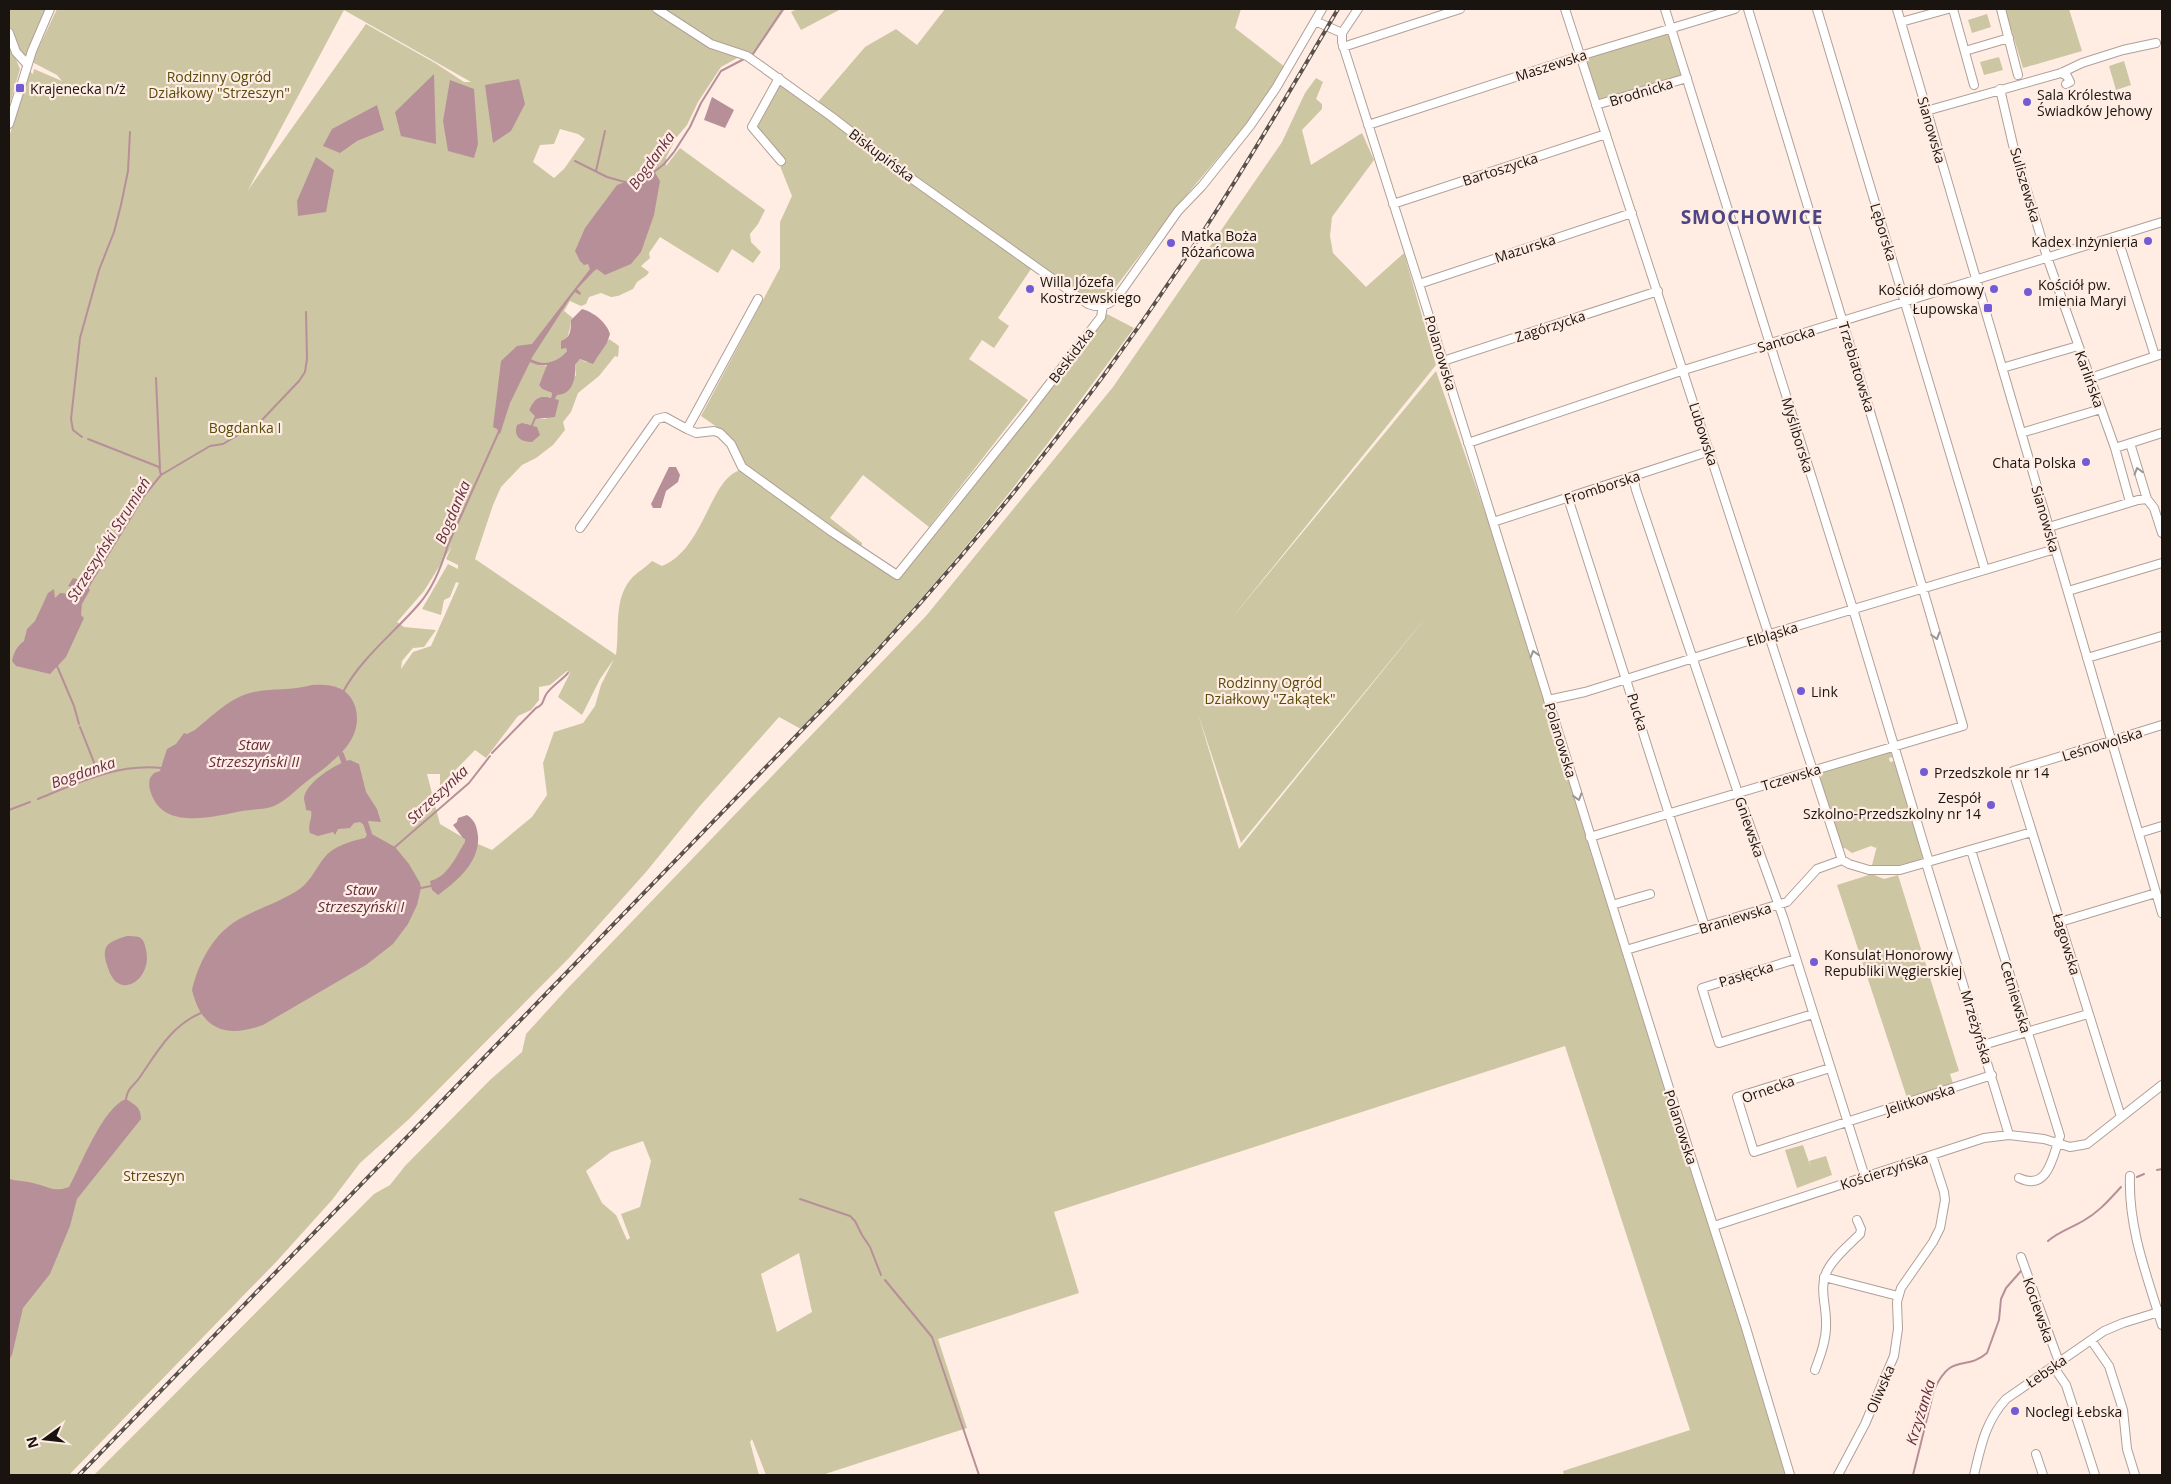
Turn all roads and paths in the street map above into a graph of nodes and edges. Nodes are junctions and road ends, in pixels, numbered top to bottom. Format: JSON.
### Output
{"nodes":[{"id":1,"x":50,"y":9,"type":"edge"},
{"id":2,"x":657,"y":9,"type":"edge"},
{"id":3,"x":1322,"y":9,"type":"edge"},
{"id":4,"x":1358,"y":9,"type":"edge"},
{"id":5,"x":1460,"y":9,"type":"edge"},
{"id":6,"x":1565,"y":9,"type":"edge"},
{"id":7,"x":1665,"y":9,"type":"edge"},
{"id":8,"x":1735,"y":9,"type":"edge"},
{"id":9,"x":1748,"y":9,"type":"edge"},
{"id":10,"x":1817,"y":9,"type":"edge"},
{"id":11,"x":1897,"y":9,"type":"edge"},
{"id":12,"x":1948,"y":9,"type":"edge"},
{"id":13,"x":1953,"y":9,"type":"edge"},
{"id":14,"x":2001,"y":9,"type":"edge"},
{"id":15,"x":1315,"y":21,"type":"junction"},
{"id":16,"x":1900,"y":22,"type":"junction"},
{"id":17,"x":1671,"y":27,"type":"junction"},
{"id":18,"x":9,"y":33,"type":"edge"},
{"id":19,"x":1342,"y":33,"type":"junction"},
{"id":20,"x":2009,"y":38,"type":"junction"},
{"id":21,"x":2156,"y":43,"type":"dead end"},
{"id":22,"x":1343,"y":46,"type":"junction"},
{"id":23,"x":1965,"y":51,"type":"junction"},
{"id":24,"x":1580,"y":56,"type":"junction"},
{"id":25,"x":27,"y":64,"type":"junction"},
{"id":26,"x":2061,"y":72,"type":"junction"},
{"id":27,"x":2018,"y":75,"type":"dead end"},
{"id":28,"x":779,"y":78,"type":"junction"},
{"id":29,"x":1687,"y":78,"type":"junction"},
{"id":30,"x":2066,"y":84,"type":"dead end"},
{"id":31,"x":1974,"y":85,"type":"dead end"},
{"id":32,"x":2000,"y":89,"type":"junction"},
{"id":33,"x":1596,"y":105,"type":"junction"},
{"id":34,"x":1926,"y":111,"type":"junction"},
{"id":35,"x":9,"y":124,"type":"edge"},
{"id":36,"x":1368,"y":125,"type":"junction"},
{"id":37,"x":1606,"y":134,"type":"junction"},
{"id":38,"x":781,"y":161,"type":"dead end"},
{"id":39,"x":1393,"y":204,"type":"junction"},
{"id":40,"x":1632,"y":213,"type":"junction"},
{"id":41,"x":2162,"y":222,"type":"edge"},
{"id":42,"x":2117,"y":236,"type":"junction"},
{"id":43,"x":2047,"y":258,"type":"junction"},
{"id":44,"x":1976,"y":280,"type":"junction"},
{"id":45,"x":1419,"y":284,"type":"junction"},
{"id":46,"x":1658,"y":291,"type":"junction"},
{"id":47,"x":758,"y":299,"type":"dead end"},
{"id":48,"x":1905,"y":302,"type":"junction"},
{"id":49,"x":1102,"y":306,"type":"junction"},
{"id":50,"x":1843,"y":322,"type":"junction"},
{"id":51,"x":1770,"y":344,"type":"junction"},
{"id":52,"x":2078,"y":346,"type":"junction"},
{"id":53,"x":2158,"y":355,"type":"edge"},
{"id":54,"x":1443,"y":361,"type":"junction"},
{"id":55,"x":2002,"y":368,"type":"junction"},
{"id":56,"x":1684,"y":370,"type":"junction"},
{"id":57,"x":2090,"y":378,"type":"junction"},
{"id":58,"x":2101,"y":409,"type":"junction"},
{"id":59,"x":687,"y":429,"type":"junction"},
{"id":60,"x":2162,"y":432,"type":"edge"},
{"id":61,"x":2021,"y":433,"type":"junction"},
{"id":62,"x":1468,"y":443,"type":"junction"},
{"id":63,"x":2130,"y":443,"type":"junction"},
{"id":64,"x":2115,"y":448,"type":"junction"},
{"id":65,"x":1710,"y":451,"type":"junction"},
{"id":66,"x":1633,"y":477,"type":"junction"},
{"id":67,"x":1568,"y":498,"type":"junction"},
{"id":68,"x":2147,"y":500,"type":"junction"},
{"id":69,"x":2130,"y":502,"type":"junction"},
{"id":70,"x":1493,"y":522,"type":"junction"},
{"id":71,"x":2049,"y":527,"type":"junction"},
{"id":72,"x":580,"y":528,"type":"dead end"},
{"id":73,"x":2162,"y":533,"type":"edge"},
{"id":74,"x":2055,"y":549,"type":"junction"},
{"id":75,"x":2162,"y":564,"type":"edge"},
{"id":76,"x":1984,"y":570,"type":"junction"},
{"id":77,"x":1923,"y":588,"type":"junction"},
{"id":78,"x":2068,"y":591,"type":"junction"},
{"id":79,"x":1853,"y":609,"type":"junction"},
{"id":80,"x":1770,"y":634,"type":"junction"},
{"id":81,"x":2162,"y":636,"type":"edge"},
{"id":82,"x":2087,"y":658,"type":"junction"},
{"id":83,"x":1693,"y":659,"type":"junction"},
{"id":84,"x":1627,"y":678,"type":"junction"},
{"id":85,"x":1548,"y":700,"type":"junction"},
{"id":86,"x":2162,"y":725,"type":"edge"},
{"id":87,"x":1963,"y":726,"type":"joint"},
{"id":88,"x":2112,"y":741,"type":"junction"},
{"id":89,"x":1894,"y":746,"type":"junction"},
{"id":90,"x":1814,"y":770,"type":"junction"},
{"id":91,"x":2013,"y":771,"type":"joint"},
{"id":92,"x":1738,"y":793,"type":"junction"},
{"id":93,"x":1669,"y":814,"type":"junction"},
{"id":94,"x":2162,"y":826,"type":"edge"},
{"id":95,"x":2032,"y":832,"type":"junction"},
{"id":96,"x":2139,"y":833,"type":"junction"},
{"id":97,"x":1590,"y":837,"type":"junction"},
{"id":98,"x":1971,"y":850,"type":"junction"},
{"id":99,"x":1842,"y":860,"type":"junction"},
{"id":100,"x":1928,"y":862,"type":"junction"},
{"id":101,"x":2156,"y":893,"type":"junction"},
{"id":102,"x":1650,"y":894,"type":"dead end"},
{"id":103,"x":1612,"y":905,"type":"junction"},
{"id":104,"x":1778,"y":905,"type":"junction"},
{"id":105,"x":2162,"y":913,"type":"edge"},
{"id":106,"x":2060,"y":922,"type":"junction"},
{"id":107,"x":1705,"y":927,"type":"junction"},
{"id":108,"x":1626,"y":950,"type":"junction"},
{"id":109,"x":1796,"y":959,"type":"junction"},
{"id":110,"x":1813,"y":1014,"type":"junction"},
{"id":111,"x":2088,"y":1014,"type":"junction"},
{"id":112,"x":2027,"y":1032,"type":"junction"},
{"id":113,"x":1982,"y":1046,"type":"junction"},
{"id":114,"x":1830,"y":1068,"type":"junction"},
{"id":115,"x":1992,"y":1075,"type":"junction"},
{"id":116,"x":2162,"y":1085,"type":"edge"},
{"id":117,"x":2121,"y":1117,"type":"junction"},
{"id":118,"x":1847,"y":1123,"type":"junction"},
{"id":119,"x":2009,"y":1135,"type":"junction"},
{"id":120,"x":2057,"y":1143,"type":"junction"},
{"id":121,"x":1932,"y":1155,"type":"junction"},
{"id":122,"x":2130,"y":1176,"type":"dead end"},
{"id":123,"x":1864,"y":1177,"type":"junction"},
{"id":124,"x":2019,"y":1178,"type":"dead end"},
{"id":125,"x":1857,"y":1220,"type":"dead end"},
{"id":126,"x":1714,"y":1226,"type":"junction"},
{"id":127,"x":2021,"y":1257,"type":"dead end"},
{"id":128,"x":1824,"y":1277,"type":"junction"},
{"id":129,"x":1898,"y":1296,"type":"junction"},
{"id":130,"x":2160,"y":1312,"type":"edge"},
{"id":131,"x":2162,"y":1325,"type":"edge"},
{"id":132,"x":2091,"y":1340,"type":"junction"},
{"id":133,"x":2056,"y":1364,"type":"junction"},
{"id":134,"x":1815,"y":1370,"type":"dead end"},
{"id":135,"x":2036,"y":1454,"type":"dead end"},
{"id":136,"x":1790,"y":1475,"type":"edge"},
{"id":137,"x":1838,"y":1475,"type":"edge"},
{"id":138,"x":1974,"y":1475,"type":"edge"},
{"id":139,"x":2043,"y":1475,"type":"edge"},
{"id":140,"x":2095,"y":1475,"type":"edge"},
{"id":141,"x":2135,"y":1475,"type":"edge"}],
"edges":[{"from":1,"to":25,"type":"street"},
{"from":2,"to":28,"type":"street","name":"Biskupińska"},
{"from":3,"to":15,"type":"street","name":"Beskidzka"},
{"from":4,"to":19,"type":"street"},
{"from":5,"to":22,"type":"street"},
{"from":6,"to":24,"type":"street","name":"Lubowska"},
{"from":7,"to":17,"type":"street","name":"Myśliborska"},
{"from":8,"to":17,"type":"street","name":"Maszewska"},
{"from":9,"to":50,"type":"street","name":"Trzebiatowska"},
{"from":10,"to":48,"type":"street","name":"Lęborska"},
{"from":11,"to":16,"type":"street","name":"Sianowska"},
{"from":12,"to":16,"type":"street"},
{"from":13,"to":23,"type":"street"},
{"from":14,"to":20,"type":"street"},
{"from":15,"to":19,"type":"street"},
{"from":15,"to":49,"type":"street","name":"Beskidzka"},
{"from":16,"to":34,"type":"street","name":"Sianowska"},
{"from":17,"to":24,"type":"street","name":"Maszewska"},
{"from":17,"to":29,"type":"street","name":"Myśliborska"},
{"from":18,"to":25,"type":"street"},
{"from":19,"to":22,"type":"street","name":"Polanowska"},
{"from":20,"to":23,"type":"street"},
{"from":20,"to":27,"type":"street"},
{"from":21,"to":26,"type":"street"},
{"from":22,"to":36,"type":"street","name":"Polanowska"},
{"from":23,"to":31,"type":"street"},
{"from":24,"to":33,"type":"street","name":"Lubowska"},
{"from":24,"to":36,"type":"street","name":"Maszewska"},
{"from":25,"to":35,"type":"street"},
{"from":26,"to":30,"type":"street"},
{"from":26,"to":32,"type":"street"},
{"from":28,"to":38,"type":"street"},
{"from":28,"to":49,"type":"street","name":"Biskupińska"},
{"from":29,"to":33,"type":"street","name":"Brodnicka"},
{"from":29,"to":51,"type":"street","name":"Myśliborska"},
{"from":32,"to":34,"type":"street"},
{"from":32,"to":43,"type":"street","name":"Suliszewska"},
{"from":33,"to":37,"type":"street","name":"Lubowska"},
{"from":34,"to":44,"type":"street","name":"Sianowska"},
{"from":36,"to":39,"type":"street","name":"Polanowska"},
{"from":37,"to":39,"type":"street","name":"Bartoszycka"},
{"from":37,"to":40,"type":"street","name":"Lubowska"},
{"from":39,"to":45,"type":"street","name":"Polanowska"},
{"from":40,"to":45,"type":"street","name":"Mazurska"},
{"from":40,"to":46,"type":"street","name":"Lubowska"},
{"from":41,"to":42,"type":"street","name":"Santocka"},
{"from":42,"to":43,"type":"street","name":"Santocka"},
{"from":42,"to":53,"type":"street"},
{"from":43,"to":44,"type":"street","name":"Santocka"},
{"from":43,"to":52,"type":"street","name":"Karlińska"},
{"from":44,"to":48,"type":"street","name":"Santocka"},
{"from":44,"to":55,"type":"street","name":"Sianowska"},
{"from":45,"to":54,"type":"street","name":"Polanowska"},
{"from":46,"to":54,"type":"street","name":"Zagórzycka"},
{"from":46,"to":56,"type":"street","name":"Lubowska"},
{"from":47,"to":59,"type":"street"},
{"from":48,"to":50,"type":"street","name":"Santocka"},
{"from":48,"to":76,"type":"street","name":"Lęborska"},
{"from":49,"to":59,"type":"street","name":"Beskidzka"},
{"from":50,"to":51,"type":"street","name":"Santocka"},
{"from":50,"to":77,"type":"street","name":"Trzebiatowska"},
{"from":51,"to":56,"type":"street","name":"Santocka"},
{"from":51,"to":79,"type":"street","name":"Myśliborska"},
{"from":52,"to":55,"type":"street"},
{"from":52,"to":57,"type":"street","name":"Karlińska"},
{"from":53,"to":57,"type":"street"},
{"from":54,"to":62,"type":"street","name":"Polanowska"},
{"from":55,"to":61,"type":"street","name":"Sianowska"},
{"from":56,"to":62,"type":"street","name":"Santocka"},
{"from":56,"to":65,"type":"street","name":"Lubowska"},
{"from":57,"to":58,"type":"street","name":"Karlińska"},
{"from":58,"to":61,"type":"street"},
{"from":58,"to":64,"type":"street","name":"Karlińska"},
{"from":59,"to":72,"type":"street"},
{"from":60,"to":63,"type":"street"},
{"from":61,"to":71,"type":"street","name":"Sianowska"},
{"from":62,"to":70,"type":"street","name":"Polanowska"},
{"from":63,"to":64,"type":"street"},
{"from":68,"to":63,"type":"street","one_way":true},
{"from":64,"to":69,"type":"street","name":"Karlińska"},
{"from":65,"to":66,"type":"street","name":"Fromborska"},
{"from":65,"to":80,"type":"street","name":"Lubowska"},
{"from":66,"to":67,"type":"street","name":"Fromborska"},
{"from":66,"to":83,"type":"street","name":"Gniewska"},
{"from":67,"to":70,"type":"street","name":"Fromborska"},
{"from":67,"to":84,"type":"street","name":"Pucka"},
{"from":68,"to":69,"type":"street"},
{"from":68,"to":73,"type":"street"},
{"from":69,"to":71,"type":"street"},
{"from":85,"to":70,"type":"street","name":"Polanowska","one_way":true},
{"from":71,"to":74,"type":"street","name":"Sianowska"},
{"from":74,"to":76,"type":"street","name":"Elbląska"},
{"from":74,"to":78,"type":"street","name":"Sianowska"},
{"from":75,"to":78,"type":"street"},
{"from":76,"to":77,"type":"street","name":"Elbląska"},
{"from":77,"to":79,"type":"street","name":"Elbląska"},
{"from":77,"to":87,"type":"street","name":"Trzebiatowska","one_way":true},
{"from":78,"to":82,"type":"street","name":"Sianowska"},
{"from":79,"to":80,"type":"street","name":"Elbląska"},
{"from":79,"to":89,"type":"street","name":"Myśliborska"},
{"from":80,"to":83,"type":"street","name":"Elbląska"},
{"from":80,"to":90,"type":"street","name":"Lubowska"},
{"from":81,"to":82,"type":"street"},
{"from":82,"to":88,"type":"street","name":"Sianowska"},
{"from":83,"to":84,"type":"street","name":"Elbląska"},
{"from":83,"to":92,"type":"street","name":"Gniewska"},
{"from":84,"to":85,"type":"street","name":"Elbląska"},
{"from":84,"to":93,"type":"street","name":"Pucka"},
{"from":85,"to":97,"type":"street","name":"Polanowska","one_way":true},
{"from":86,"to":88,"type":"street","name":"Leśnowolska"},
{"from":87,"to":89,"type":"street","name":"Tczewska"},
{"from":88,"to":91,"type":"street","name":"Leśnowolska"},
{"from":88,"to":96,"type":"street","name":"Sianowska"},
{"from":89,"to":90,"type":"street","name":"Tczewska"},
{"from":89,"to":100,"type":"street","name":"Myśliborska"},
{"from":90,"to":92,"type":"street","name":"Tczewska"},
{"from":90,"to":99,"type":"street","name":"Lubowska"},
{"from":91,"to":95,"type":"street","name":"Łagowska"},
{"from":92,"to":93,"type":"street","name":"Tczewska"},
{"from":92,"to":104,"type":"street","name":"Gniewska"},
{"from":93,"to":97,"type":"street","name":"Tczewska"},
{"from":93,"to":107,"type":"street","name":"Pucka"},
{"from":94,"to":96,"type":"street"},
{"from":95,"to":98,"type":"street"},
{"from":95,"to":106,"type":"street","name":"Łagowska"},
{"from":96,"to":101,"type":"street","name":"Sianowska"},
{"from":97,"to":103,"type":"street","name":"Polanowska"},
{"from":98,"to":100,"type":"street"},
{"from":98,"to":112,"type":"street","name":"Cetniewska"},
{"from":99,"to":100,"type":"street"},
{"from":99,"to":104,"type":"street","name":"Braniewska"},
{"from":100,"to":113,"type":"street","name":"Mrzeżyńska"},
{"from":101,"to":105,"type":"street","name":"Sianowska"},
{"from":101,"to":106,"type":"street"},
{"from":102,"to":103,"type":"street"},
{"from":103,"to":108,"type":"street","name":"Polanowska"},
{"from":104,"to":107,"type":"street","name":"Braniewska"},
{"from":104,"to":109,"type":"street","name":"Gniewska"},
{"from":106,"to":111,"type":"street","name":"Łagowska"},
{"from":107,"to":108,"type":"street","name":"Braniewska"},
{"from":108,"to":126,"type":"street","name":"Polanowska"},
{"from":109,"to":110,"type":"street","name":"Gniewska"},
{"from":109,"to":110,"type":"street","name":"Pasłęcka"},
{"from":110,"to":114,"type":"street","name":"Gniewska"},
{"from":111,"to":112,"type":"street"},
{"from":111,"to":117,"type":"street","name":"Łagowska"},
{"from":112,"to":113,"type":"street"},
{"from":112,"to":120,"type":"street","name":"Cetniewska"},
{"from":113,"to":115,"type":"street","name":"Mrzeżyńska"},
{"from":114,"to":118,"type":"street","name":"Gniewska"},
{"from":114,"to":118,"type":"street","name":"Ornecka"},
{"from":115,"to":118,"type":"street","name":"Jelitkowska"},
{"from":115,"to":119,"type":"street","name":"Mrzeżyńska"},
{"from":116,"to":117,"type":"street","name":"Kościerzyńska"},
{"from":117,"to":120,"type":"street","name":"Kościerzyńska"},
{"from":118,"to":123,"type":"street","name":"Gniewska"},
{"from":119,"to":120,"type":"street","name":"Kościerzyńska"},
{"from":119,"to":121,"type":"street","name":"Kościerzyńska"},
{"from":120,"to":124,"type":"street"},
{"from":121,"to":123,"type":"street","name":"Kościerzyńska"},
{"from":121,"to":129,"type":"street","name":"Oliwska"},
{"from":122,"to":130,"type":"street"},
{"from":123,"to":126,"type":"street","name":"Kościerzyńska"},
{"from":125,"to":128,"type":"street"},
{"from":126,"to":136,"type":"street","name":"Polanowska"},
{"from":127,"to":133,"type":"street","name":"Kociewska"},
{"from":128,"to":129,"type":"street"},
{"from":128,"to":134,"type":"street"},
{"from":129,"to":137,"type":"street","name":"Oliwska"},
{"from":130,"to":131,"type":"street"},
{"from":130,"to":132,"type":"street","name":"Łebska"},
{"from":132,"to":133,"type":"street","name":"Łebska"},
{"from":132,"to":141,"type":"street"},
{"from":133,"to":138,"type":"street","name":"Łebska"},
{"from":133,"to":140,"type":"street","name":"Kociewska"},
{"from":135,"to":139,"type":"street"}]}
